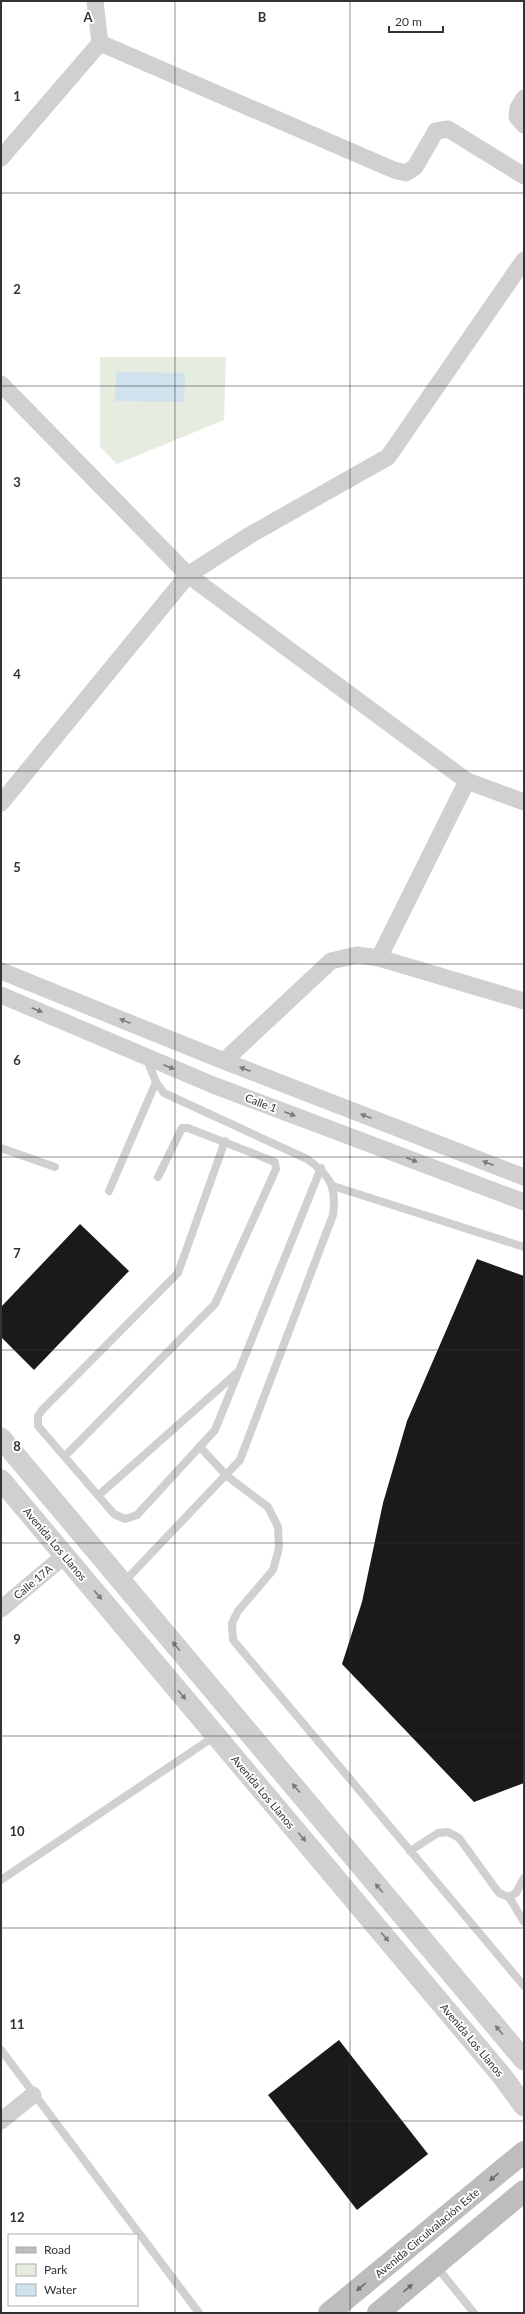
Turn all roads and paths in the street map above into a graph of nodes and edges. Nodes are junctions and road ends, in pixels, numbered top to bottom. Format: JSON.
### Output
{"nodes":[{"id":1,"x":94,"y":1,"type":"edge"},
{"id":2,"x":100,"y":43,"type":"junction"},
{"id":3,"x":524,"y":98,"type":"edge"},
{"id":4,"x":524,"y":125,"type":"edge"},
{"id":5,"x":1,"y":158,"type":"edge"},
{"id":6,"x":524,"y":176,"type":"edge"},
{"id":7,"x":524,"y":260,"type":"edge"},
{"id":8,"x":1,"y":384,"type":"edge"},
{"id":9,"x":188,"y":575,"type":"junction"},
{"id":10,"x":467,"y":780,"type":"junction"},
{"id":11,"x":524,"y":802,"type":"edge"},
{"id":12,"x":1,"y":803,"type":"edge"},
{"id":13,"x":379,"y":958,"type":"junction"},
{"id":14,"x":1,"y":971,"type":"edge"},
{"id":15,"x":1,"y":995,"type":"edge"},
{"id":16,"x":524,"y":1001,"type":"edge"},
{"id":17,"x":146,"y":1057,"type":"junction"},
{"id":18,"x":224,"y":1061,"type":"junction"},
{"id":19,"x":156,"y":1082,"type":"junction"},
{"id":20,"x":224,"y":1141,"type":"junction"},
{"id":21,"x":1,"y":1148,"type":"edge"},
{"id":22,"x":55,"y":1167,"type":"dead end"},
{"id":23,"x":321,"y":1168,"type":"junction"},
{"id":24,"x":158,"y":1177,"type":"dead end"},
{"id":25,"x":524,"y":1177,"type":"edge"},
{"id":26,"x":333,"y":1186,"type":"junction"},
{"id":27,"x":108,"y":1191,"type":"dead end"},
{"id":28,"x":524,"y":1202,"type":"edge"},
{"id":29,"x":524,"y":1247,"type":"edge"},
{"id":30,"x":241,"y":1369,"type":"junction"},
{"id":31,"x":1,"y":1438,"type":"edge"},
{"id":32,"x":200,"y":1447,"type":"junction"},
{"id":33,"x":65,"y":1456,"type":"junction"},
{"id":34,"x":226,"y":1476,"type":"junction"},
{"id":35,"x":1,"y":1480,"type":"edge"},
{"id":36,"x":99,"y":1495,"type":"junction"},
{"id":37,"x":65,"y":1556,"type":"junction"},
{"id":38,"x":123,"y":1583,"type":"junction"},
{"id":39,"x":1,"y":1609,"type":"edge"},
{"id":40,"x":216,"y":1735,"type":"junction"},
{"id":41,"x":410,"y":1851,"type":"junction"},
{"id":42,"x":524,"y":1878,"type":"edge"},
{"id":43,"x":1,"y":1880,"type":"edge"},
{"id":44,"x":509,"y":1897,"type":"junction"},
{"id":45,"x":524,"y":1922,"type":"edge"},
{"id":46,"x":524,"y":1986,"type":"edge"},
{"id":47,"x":1,"y":2050,"type":"edge"},
{"id":48,"x":524,"y":2060,"type":"edge"},
{"id":49,"x":33,"y":2095,"type":"junction"},
{"id":50,"x":524,"y":2106,"type":"edge"},
{"id":51,"x":1,"y":2121,"type":"edge"},
{"id":52,"x":524,"y":2152,"type":"edge"},
{"id":53,"x":524,"y":2191,"type":"edge"},
{"id":54,"x":435,"y":2265,"type":"junction"},
{"id":55,"x":199,"y":2313,"type":"edge"},
{"id":56,"x":329,"y":2313,"type":"edge"},
{"id":57,"x":378,"y":2313,"type":"edge"},
{"id":58,"x":474,"y":2313,"type":"edge"}],
"edges":[{"from":1,"to":2,"type":"street"},
{"from":2,"to":5,"type":"street"},
{"from":2,"to":6,"type":"street"},
{"from":3,"to":4,"type":"street"},
{"from":7,"to":9,"type":"street"},
{"from":8,"to":9,"type":"street"},
{"from":9,"to":10,"type":"street"},
{"from":9,"to":12,"type":"street"},
{"from":10,"to":11,"type":"street"},
{"from":10,"to":13,"type":"street"},
{"from":13,"to":16,"type":"street"},
{"from":13,"to":18,"type":"street"},
{"from":18,"to":14,"type":"street","one_way":true},
{"from":15,"to":17,"type":"street","name":"Calle 1","one_way":true},
{"from":17,"to":19,"type":"lane"},
{"from":17,"to":28,"type":"street","name":"Calle 1","one_way":true},
{"from":25,"to":18,"type":"street","one_way":true},
{"from":19,"to":23,"type":"lane"},
{"from":19,"to":27,"type":"lane"},
{"from":20,"to":24,"type":"lane"},
{"from":20,"to":33,"type":"lane"},
{"from":20,"to":33,"type":"lane"},
{"from":21,"to":22,"type":"lane"},
{"from":23,"to":26,"type":"lane"},
{"from":23,"to":30,"type":"lane"},
{"from":26,"to":29,"type":"lane"},
{"from":26,"to":34,"type":"lane"},
{"from":30,"to":32,"type":"lane"},
{"from":30,"to":36,"type":"lane"},
{"from":31,"to":38,"type":"street"},
{"from":32,"to":34,"type":"lane"},
{"from":32,"to":36,"type":"lane"},
{"from":33,"to":36,"type":"lane"},
{"from":34,"to":38,"type":"lane"},
{"from":34,"to":41,"type":"lane"},
{"from":35,"to":37,"type":"street","name":"Avenida Los Llanos"},
{"from":37,"to":39,"type":"street","name":"Calle 17A"},
{"from":37,"to":40,"type":"street","name":"Avenida Los Llanos","one_way":true},
{"from":48,"to":38,"type":"street","one_way":true},
{"from":40,"to":43,"type":"lane"},
{"from":40,"to":50,"type":"street","name":"Avenida Los Llanos","one_way":true},
{"from":41,"to":44,"type":"lane"},
{"from":41,"to":46,"type":"lane"},
{"from":42,"to":44,"type":"lane"},
{"from":44,"to":45,"type":"lane"},
{"from":47,"to":49,"type":"lane"},
{"from":49,"to":51,"type":"street"},
{"from":49,"to":55,"type":"lane"},
{"from":52,"to":56,"type":"main road","name":"Avenida Circulvalación Este","one_way":true},
{"from":53,"to":54,"type":"main road"},
{"from":57,"to":54,"type":"main road","one_way":true},
{"from":54,"to":58,"type":"lane"}]}
